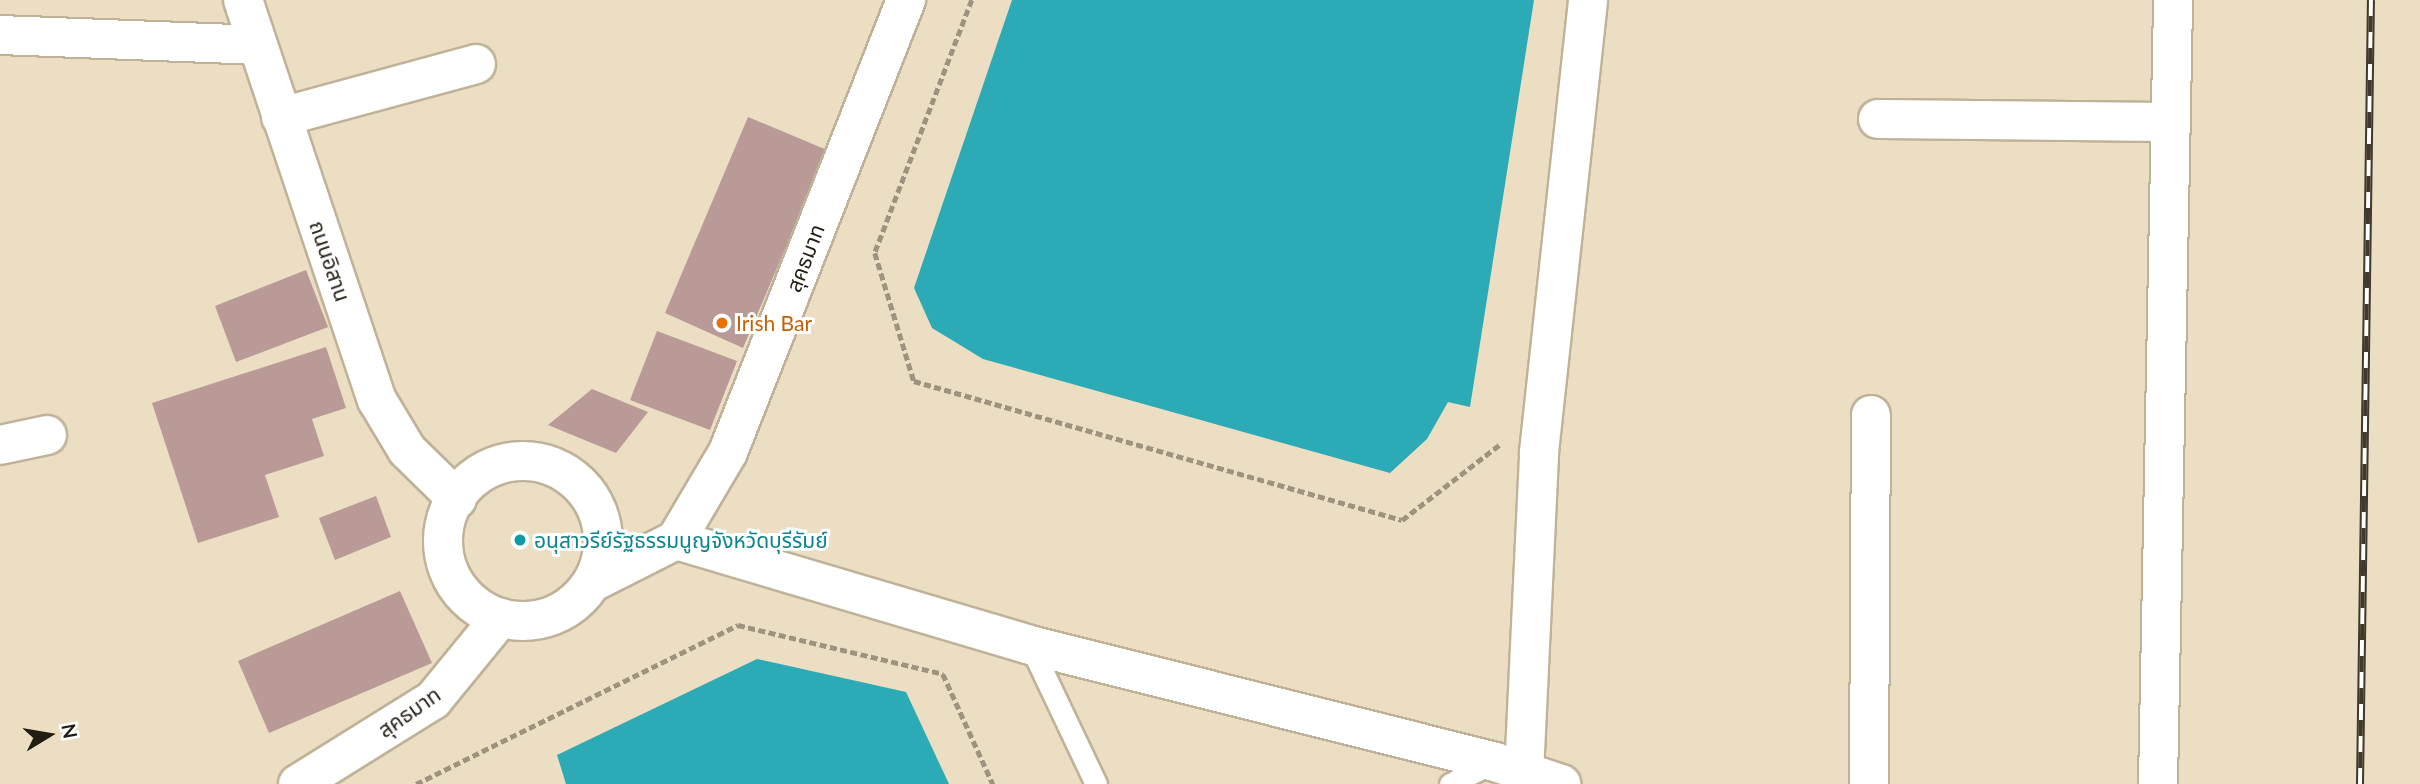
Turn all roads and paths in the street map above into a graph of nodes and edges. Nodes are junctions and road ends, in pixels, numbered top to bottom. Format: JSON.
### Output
{"nodes":[{"id":1,"x":243,"y":0,"type":"edge"},
{"id":2,"x":906,"y":0,"type":"edge"},
{"id":3,"x":972,"y":0,"type":"edge"},
{"id":4,"x":1588,"y":0,"type":"edge"},
{"id":5,"x":2173,"y":0,"type":"edge"},
{"id":6,"x":0,"y":35,"type":"edge"},
{"id":7,"x":257,"y":45,"type":"junction"},
{"id":8,"x":476,"y":64,"type":"dead end"},
{"id":9,"x":281,"y":117,"type":"junction"},
{"id":10,"x":1878,"y":119,"type":"dead end"},
{"id":11,"x":2171,"y":122,"type":"junction"},
{"id":12,"x":1871,"y":415,"type":"dead end"},
{"id":13,"x":47,"y":435,"type":"dead end"},
{"id":14,"x":0,"y":445,"type":"edge"},
{"id":15,"x":457,"y":499,"type":"junction"},
{"id":16,"x":1402,"y":520,"type":"dead end"},
{"id":17,"x":676,"y":540,"type":"junction"},
{"id":18,"x":593,"y":582,"type":"junction"},
{"id":19,"x":500,"y":618,"type":"junction"},
{"id":20,"x":1030,"y":645,"type":"junction"},
{"id":21,"x":1510,"y":768,"type":"junction"},
{"id":22,"x":298,"y":784,"type":"edge"},
{"id":23,"x":416,"y":784,"type":"edge"},
{"id":24,"x":993,"y":784,"type":"edge"},
{"id":25,"x":1096,"y":784,"type":"edge"},
{"id":26,"x":1450,"y":784,"type":"edge"},
{"id":27,"x":1561,"y":784,"type":"edge"},
{"id":28,"x":1869,"y":784,"type":"edge"},
{"id":29,"x":2158,"y":784,"type":"edge"}],
"edges":[{"from":1,"to":7,"type":"street","name":"ถนนอิสาน"},
{"from":2,"to":17,"type":"street","name":"สุคธมาท"},
{"from":3,"to":16,"type":"path"},
{"from":4,"to":21,"type":"street"},
{"from":5,"to":11,"type":"street"},
{"from":6,"to":7,"type":"street"},
{"from":7,"to":9,"type":"street","name":"ถนนอิสาน"},
{"from":8,"to":9,"type":"street"},
{"from":9,"to":15,"type":"street","name":"ถนนอิสาน"},
{"from":10,"to":11,"type":"street"},
{"from":11,"to":29,"type":"street"},
{"from":12,"to":28,"type":"street"},
{"from":13,"to":14,"type":"street"},
{"from":15,"to":18,"type":"street"},
{"from":15,"to":19,"type":"street"},
{"from":17,"to":18,"type":"street"},
{"from":17,"to":20,"type":"street"},
{"from":18,"to":19,"type":"street"},
{"from":19,"to":22,"type":"street","name":"สุคธมาท"},
{"from":20,"to":21,"type":"street"},
{"from":20,"to":25,"type":"lane"},
{"from":21,"to":26,"type":"lane"},
{"from":21,"to":27,"type":"street"},
{"from":23,"to":24,"type":"path"}]}
